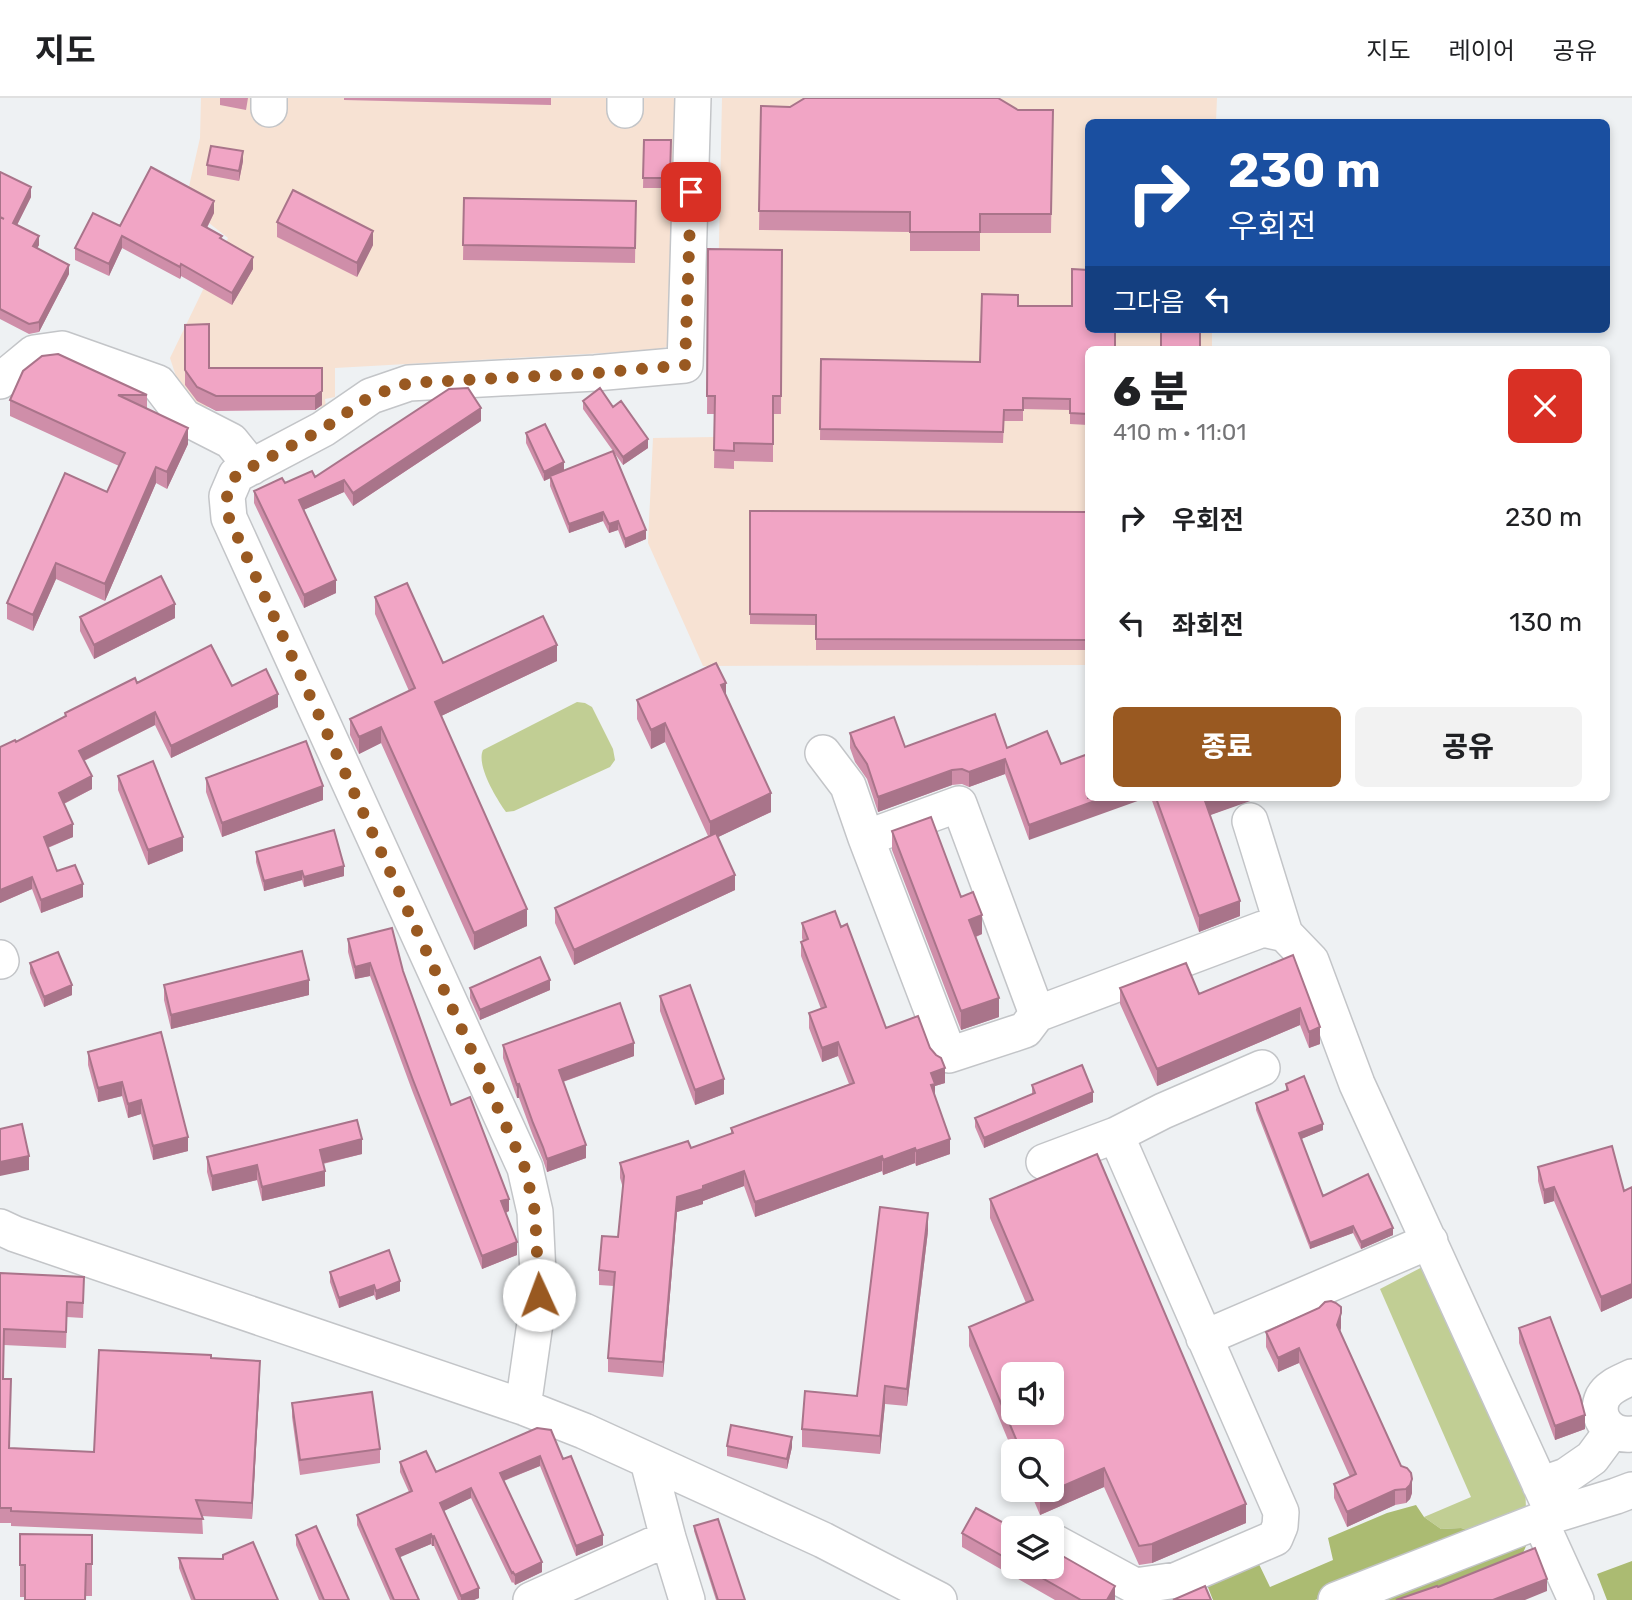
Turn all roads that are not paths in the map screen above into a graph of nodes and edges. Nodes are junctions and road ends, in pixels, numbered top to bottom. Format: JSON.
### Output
{"nodes":[{"id":1,"x":693,"y":98,"type":"edge"},
{"id":2,"x":0,"y":381,"type":"edge"},
{"id":3,"x":252,"y":467,"type":"junction"},
{"id":4,"x":823,"y":753,"type":"dead end"},
{"id":5,"x":1250,"y":821,"type":"dead end"},
{"id":6,"x":866,"y":838,"type":"junction"},
{"id":7,"x":1285,"y":934,"type":"junction"},
{"id":8,"x":1037,"y":1014,"type":"junction"},
{"id":9,"x":1262,"y":1068,"type":"dead end"},
{"id":10,"x":1116,"y":1135,"type":"junction"},
{"id":11,"x":1044,"y":1162,"type":"dead end"},
{"id":12,"x":0,"y":1227,"type":"edge"},
{"id":13,"x":1417,"y":1247,"type":"junction"},
{"id":14,"x":1204,"y":1338,"type":"junction"},
{"id":15,"x":1632,"y":1377,"type":"edge"},
{"id":16,"x":523,"y":1407,"type":"junction"},
{"id":17,"x":1622,"y":1433,"type":"edge"},
{"id":18,"x":648,"y":1461,"type":"junction"},
{"id":19,"x":1632,"y":1490,"type":"edge"},
{"id":20,"x":1544,"y":1507,"type":"junction"},
{"id":21,"x":668,"y":1538,"type":"junction"},
{"id":22,"x":1064,"y":1548,"type":"edge"},
{"id":23,"x":531,"y":1600,"type":"edge"},
{"id":24,"x":687,"y":1600,"type":"edge"},
{"id":25,"x":939,"y":1600,"type":"edge"},
{"id":26,"x":1336,"y":1600,"type":"edge"},
{"id":27,"x":1576,"y":1600,"type":"edge"}],
"edges":[{"from":1,"to":3,"type":"street"},
{"from":2,"to":3,"type":"street"},
{"from":3,"to":16,"type":"street"},
{"from":4,"to":6,"type":"street"},
{"from":5,"to":7,"type":"street"},
{"from":6,"to":8,"type":"street"},
{"from":6,"to":8,"type":"street"},
{"from":7,"to":8,"type":"street"},
{"from":7,"to":13,"type":"street"},
{"from":9,"to":10,"type":"street"},
{"from":10,"to":11,"type":"street"},
{"from":10,"to":14,"type":"street"},
{"from":12,"to":16,"type":"street"},
{"from":13,"to":14,"type":"street"},
{"from":13,"to":20,"type":"street"},
{"from":14,"to":22,"type":"street"},
{"from":15,"to":17,"type":"street"},
{"from":16,"to":18,"type":"street"},
{"from":17,"to":20,"type":"street"},
{"from":18,"to":21,"type":"street"},
{"from":18,"to":25,"type":"street"},
{"from":19,"to":20,"type":"street"},
{"from":20,"to":26,"type":"street"},
{"from":20,"to":27,"type":"street"},
{"from":21,"to":23,"type":"street"},
{"from":21,"to":24,"type":"street"}]}
